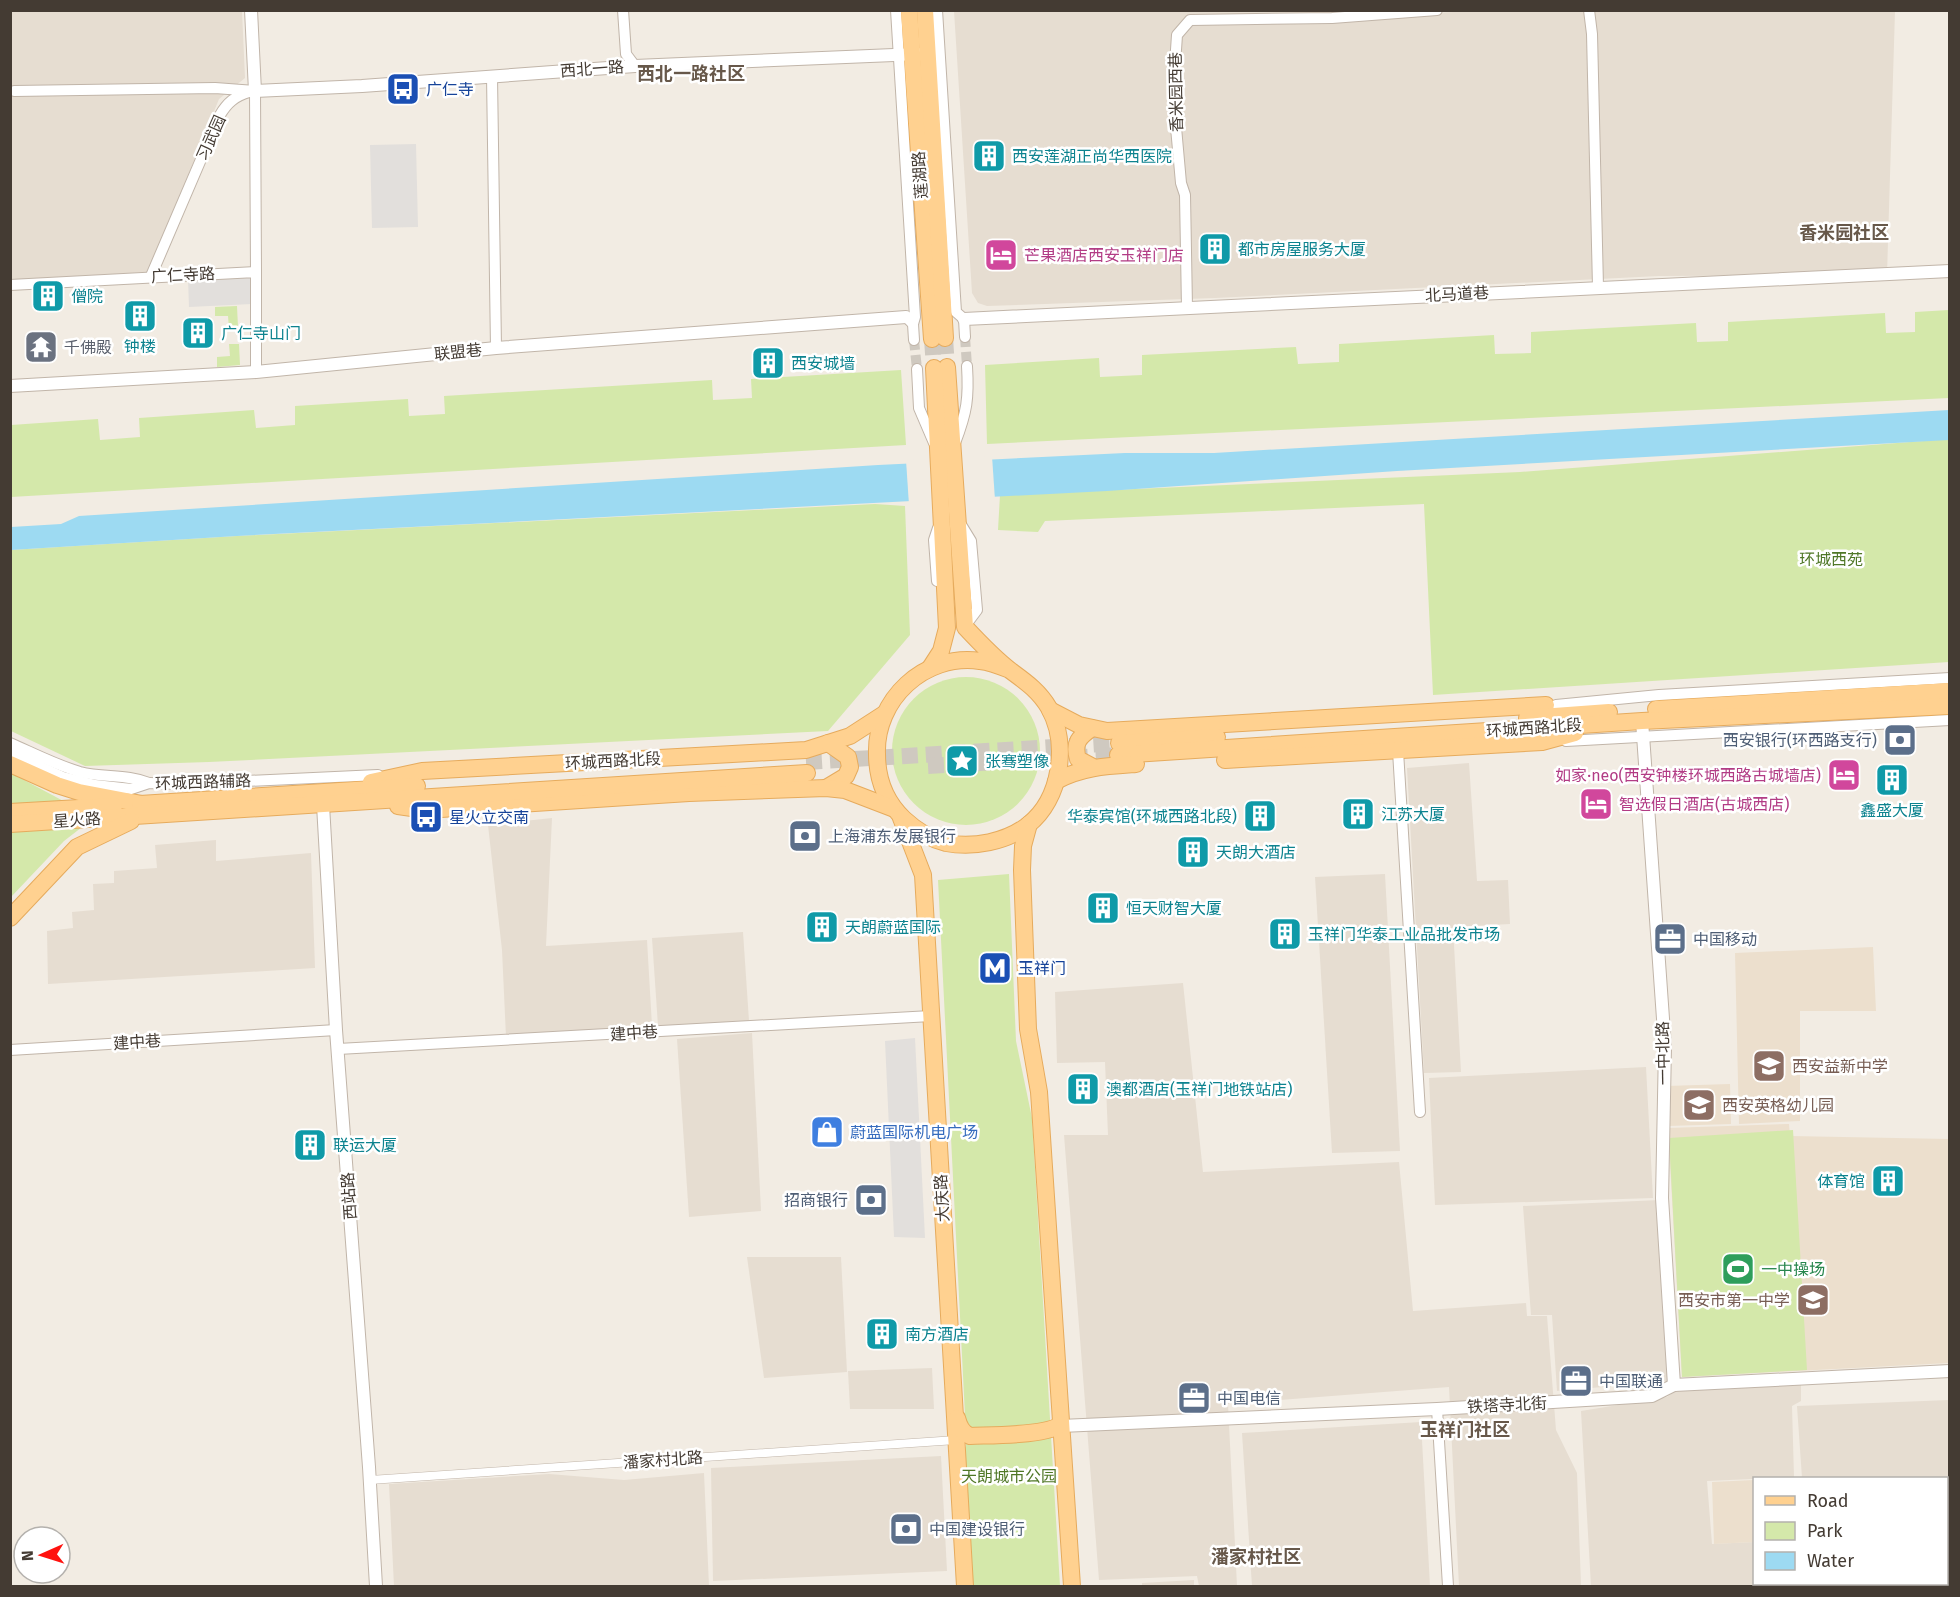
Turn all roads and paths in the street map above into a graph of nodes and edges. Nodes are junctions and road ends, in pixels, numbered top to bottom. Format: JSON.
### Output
{"nodes":[{"id":1,"x":251,"y":10,"type":"edge"},
{"id":2,"x":623,"y":10,"type":"edge"},
{"id":3,"x":896,"y":10,"type":"edge"},
{"id":4,"x":909,"y":10,"type":"edge"},
{"id":5,"x":925,"y":10,"type":"edge"},
{"id":6,"x":937,"y":10,"type":"edge"},
{"id":7,"x":1437,"y":10,"type":"edge"},
{"id":8,"x":1588,"y":10,"type":"edge"},
{"id":9,"x":913,"y":54,"type":"junction"},
{"id":10,"x":635,"y":66,"type":"junction"},
{"id":11,"x":492,"y":76,"type":"junction"},
{"id":12,"x":14,"y":91,"type":"dead end"},
{"id":13,"x":255,"y":91,"type":"junction"},
{"id":14,"x":256,"y":272,"type":"junction"},
{"id":15,"x":1950,"y":272,"type":"edge"},
{"id":16,"x":151,"y":276,"type":"junction"},
{"id":17,"x":10,"y":285,"type":"edge"},
{"id":18,"x":1598,"y":287,"type":"junction"},
{"id":19,"x":1187,"y":308,"type":"junction"},
{"id":20,"x":964,"y":319,"type":"junction"},
{"id":21,"x":909,"y":321,"type":"junction"},
{"id":22,"x":965,"y":337,"type":"tunnel mouth"},
{"id":23,"x":938,"y":338,"type":"tunnel mouth"},
{"id":24,"x":914,"y":340,"type":"tunnel mouth"},
{"id":25,"x":496,"y":348,"type":"junction"},
{"id":26,"x":967,"y":366,"type":"tunnel mouth"},
{"id":27,"x":940,"y":368,"type":"tunnel mouth"},
{"id":28,"x":916,"y":369,"type":"tunnel mouth"},
{"id":29,"x":256,"y":372,"type":"junction"},
{"id":30,"x":10,"y":386,"type":"edge"},
{"id":31,"x":945,"y":449,"type":"junction"},
{"id":32,"x":949,"y":518,"type":"junction"},
{"id":33,"x":964,"y":619,"type":"junction"},
{"id":34,"x":947,"y":620,"type":"junction"},
{"id":35,"x":930,"y":668,"type":"junction"},
{"id":36,"x":1010,"y":670,"type":"junction"},
{"id":37,"x":1950,"y":678,"type":"edge"},
{"id":38,"x":1950,"y":691,"type":"edge"},
{"id":39,"x":1556,"y":705,"type":"junction"},
{"id":40,"x":1950,"y":706,"type":"edge"},
{"id":41,"x":1050,"y":710,"type":"junction"},
{"id":42,"x":884,"y":714,"type":"junction"},
{"id":43,"x":1603,"y":718,"type":"junction"},
{"id":44,"x":1950,"y":720,"type":"edge"},
{"id":45,"x":1092,"y":728,"type":"junction"},
{"id":46,"x":1642,"y":729,"type":"junction"},
{"id":47,"x":1542,"y":742,"type":"junction"},
{"id":48,"x":10,"y":743,"type":"edge"},
{"id":49,"x":828,"y":743,"type":"junction"},
{"id":50,"x":1119,"y":749,"type":"tunnel mouth"},
{"id":51,"x":1398,"y":751,"type":"junction"},
{"id":52,"x":10,"y":753,"type":"edge"},
{"id":53,"x":10,"y":764,"type":"edge"},
{"id":54,"x":1093,"y":767,"type":"junction"},
{"id":55,"x":402,"y":774,"type":"junction"},
{"id":56,"x":1056,"y":781,"type":"junction"},
{"id":57,"x":149,"y":783,"type":"junction"},
{"id":58,"x":209,"y":783,"type":"junction"},
{"id":59,"x":826,"y":788,"type":"junction"},
{"id":60,"x":336,"y":791,"type":"junction"},
{"id":61,"x":182,"y":801,"type":"junction"},
{"id":62,"x":371,"y":802,"type":"junction"},
{"id":63,"x":323,"y":805,"type":"junction"},
{"id":64,"x":143,"y":810,"type":"junction"},
{"id":65,"x":10,"y":812,"type":"edge"},
{"id":66,"x":896,"y":812,"type":"junction"},
{"id":67,"x":10,"y":824,"type":"edge"},
{"id":68,"x":1029,"y":824,"type":"junction"},
{"id":69,"x":10,"y":918,"type":"edge"},
{"id":70,"x":931,"y":1016,"type":"junction"},
{"id":71,"x":336,"y":1030,"type":"junction"},
{"id":72,"x":338,"y":1049,"type":"junction"},
{"id":73,"x":10,"y":1050,"type":"edge"},
{"id":74,"x":1420,"y":1112,"type":"dead end"},
{"id":75,"x":1950,"y":1371,"type":"edge"},
{"id":76,"x":1674,"y":1385,"type":"junction"},
{"id":77,"x":954,"y":1409,"type":"junction"},
{"id":78,"x":1437,"y":1409,"type":"junction"},
{"id":79,"x":1061,"y":1425,"type":"junction"},
{"id":80,"x":956,"y":1440,"type":"junction"},
{"id":81,"x":1062,"y":1445,"type":"junction"},
{"id":82,"x":957,"y":1458,"type":"junction"},
{"id":83,"x":370,"y":1480,"type":"junction"},
{"id":84,"x":376,"y":1587,"type":"edge"},
{"id":85,"x":965,"y":1587,"type":"edge"},
{"id":86,"x":1072,"y":1587,"type":"edge"},
{"id":87,"x":1448,"y":1587,"type":"edge"}],
"edges":[{"from":1,"to":13,"type":"street"},
{"from":2,"to":10,"type":"street"},
{"from":3,"to":9,"type":"street"},
{"from":4,"to":9,"type":"main road","name":"莲湖路"},
{"from":5,"to":9,"type":"main road","name":"莲湖路"},
{"from":6,"to":20,"type":"street"},
{"from":7,"to":19,"type":"street","name":"香米园西巷"},
{"from":8,"to":18,"type":"street"},
{"from":9,"to":10,"type":"street","name":"西北一路"},
{"from":9,"to":21,"type":"street"},
{"from":9,"to":23,"type":"main road","name":"莲湖路"},
{"from":10,"to":11,"type":"street","name":"西北一路"},
{"from":11,"to":13,"type":"street","name":"西北一路"},
{"from":11,"to":25,"type":"street"},
{"from":12,"to":13,"type":"street"},
{"from":13,"to":14,"type":"street"},
{"from":13,"to":16,"type":"street","name":"习武园"},
{"from":14,"to":16,"type":"street","name":"广仁寺路"},
{"from":14,"to":29,"type":"street"},
{"from":15,"to":18,"type":"street","name":"北马道巷"},
{"from":16,"to":17,"type":"street","name":"广仁寺路"},
{"from":18,"to":19,"type":"street","name":"北马道巷"},
{"from":19,"to":20,"type":"street","name":"北马道巷"},
{"from":20,"to":22,"type":"street"},
{"from":21,"to":24,"type":"street"},
{"from":21,"to":25,"type":"street","name":"联盟巷"},
{"from":25,"to":29,"type":"street","name":"联盟巷"},
{"from":26,"to":31,"type":"street"},
{"from":27,"to":31,"type":"main road"},
{"from":28,"to":31,"type":"street"},
{"from":29,"to":30,"type":"street","name":"联盟巷"},
{"from":31,"to":32,"type":"main road"},
{"from":32,"to":33,"type":"main road"},
{"from":32,"to":34,"type":"main road"},
{"from":33,"to":34,"type":"main road"},
{"from":33,"to":36,"type":"main road"},
{"from":34,"to":35,"type":"main road"},
{"from":35,"to":36,"type":"main road"},
{"from":35,"to":42,"type":"main road"},
{"from":36,"to":41,"type":"main road"},
{"from":37,"to":39,"type":"street"},
{"from":38,"to":43,"type":"main road","name":"环城西路北段"},
{"from":39,"to":43,"type":"main road"},
{"from":39,"to":45,"type":"main road"},
{"from":40,"to":46,"type":"main road","name":"环城西路北段"},
{"from":41,"to":45,"type":"main road"},
{"from":41,"to":56,"type":"main road"},
{"from":42,"to":49,"type":"main road","name":"环城西路北段"},
{"from":42,"to":66,"type":"main road"},
{"from":43,"to":46,"type":"main road","name":"环城西路北段"},
{"from":43,"to":47,"type":"main road"},
{"from":43,"to":50,"type":"main road","name":"环城西路北段"},
{"from":44,"to":46,"type":"street"},
{"from":45,"to":54,"type":"main road"},
{"from":46,"to":47,"type":"street"},
{"from":46,"to":76,"type":"street","name":"一中北路"},
{"from":47,"to":51,"type":"main road"},
{"from":48,"to":57,"type":"street"},
{"from":49,"to":55,"type":"main road","name":"环城西路北段"},
{"from":49,"to":59,"type":"main road"},
{"from":51,"to":54,"type":"main road"},
{"from":51,"to":74,"type":"street"},
{"from":52,"to":57,"type":"street","name":"环城西路辅路"},
{"from":53,"to":64,"type":"main road"},
{"from":54,"to":56,"type":"main road"},
{"from":55,"to":58,"type":"street","name":"环城西路辅路"},
{"from":55,"to":60,"type":"main road","name":"环城西路北段"},
{"from":56,"to":68,"type":"main road"},
{"from":57,"to":58,"type":"street","name":"环城西路辅路"},
{"from":58,"to":61,"type":"street"},
{"from":59,"to":62,"type":"main road","name":"环城西路北段"},
{"from":59,"to":66,"type":"main road","name":"环城西路北段"},
{"from":60,"to":61,"type":"main road","name":"环城西路北段"},
{"from":60,"to":62,"type":"main road","name":"环城西路北段"},
{"from":61,"to":64,"type":"main road","name":"环城西路北段"},
{"from":62,"to":63,"type":"main road","name":"环城西路北段"},
{"from":63,"to":64,"type":"main road","name":"环城西路北段"},
{"from":63,"to":71,"type":"street","name":"西站路"},
{"from":64,"to":65,"type":"main road","name":"星火路"},
{"from":64,"to":67,"type":"main road","name":"星火路"},
{"from":64,"to":69,"type":"main road"},
{"from":66,"to":68,"type":"main road"},
{"from":66,"to":70,"type":"main road","name":"大庆路"},
{"from":68,"to":79,"type":"main road"},
{"from":70,"to":72,"type":"street","name":"建中巷"},
{"from":70,"to":77,"type":"main road","name":"大庆路"},
{"from":71,"to":72,"type":"street","name":"西站路"},
{"from":71,"to":73,"type":"street","name":"建中巷"},
{"from":72,"to":83,"type":"street","name":"西站路"},
{"from":75,"to":76,"type":"street","name":"铁塔寺北街"},
{"from":76,"to":78,"type":"street","name":"铁塔寺北街"},
{"from":77,"to":79,"type":"main road"},
{"from":77,"to":80,"type":"main road","name":"大庆路"},
{"from":78,"to":79,"type":"street","name":"铁塔寺北街"},
{"from":78,"to":87,"type":"street"},
{"from":79,"to":81,"type":"main road"},
{"from":80,"to":82,"type":"main road","name":"大庆路"},
{"from":80,"to":83,"type":"street","name":"潘家村北路"},
{"from":81,"to":82,"type":"main road"},
{"from":81,"to":86,"type":"main road"},
{"from":82,"to":85,"type":"main road","name":"大庆路"},
{"from":83,"to":84,"type":"street","name":"西站路"}]}
